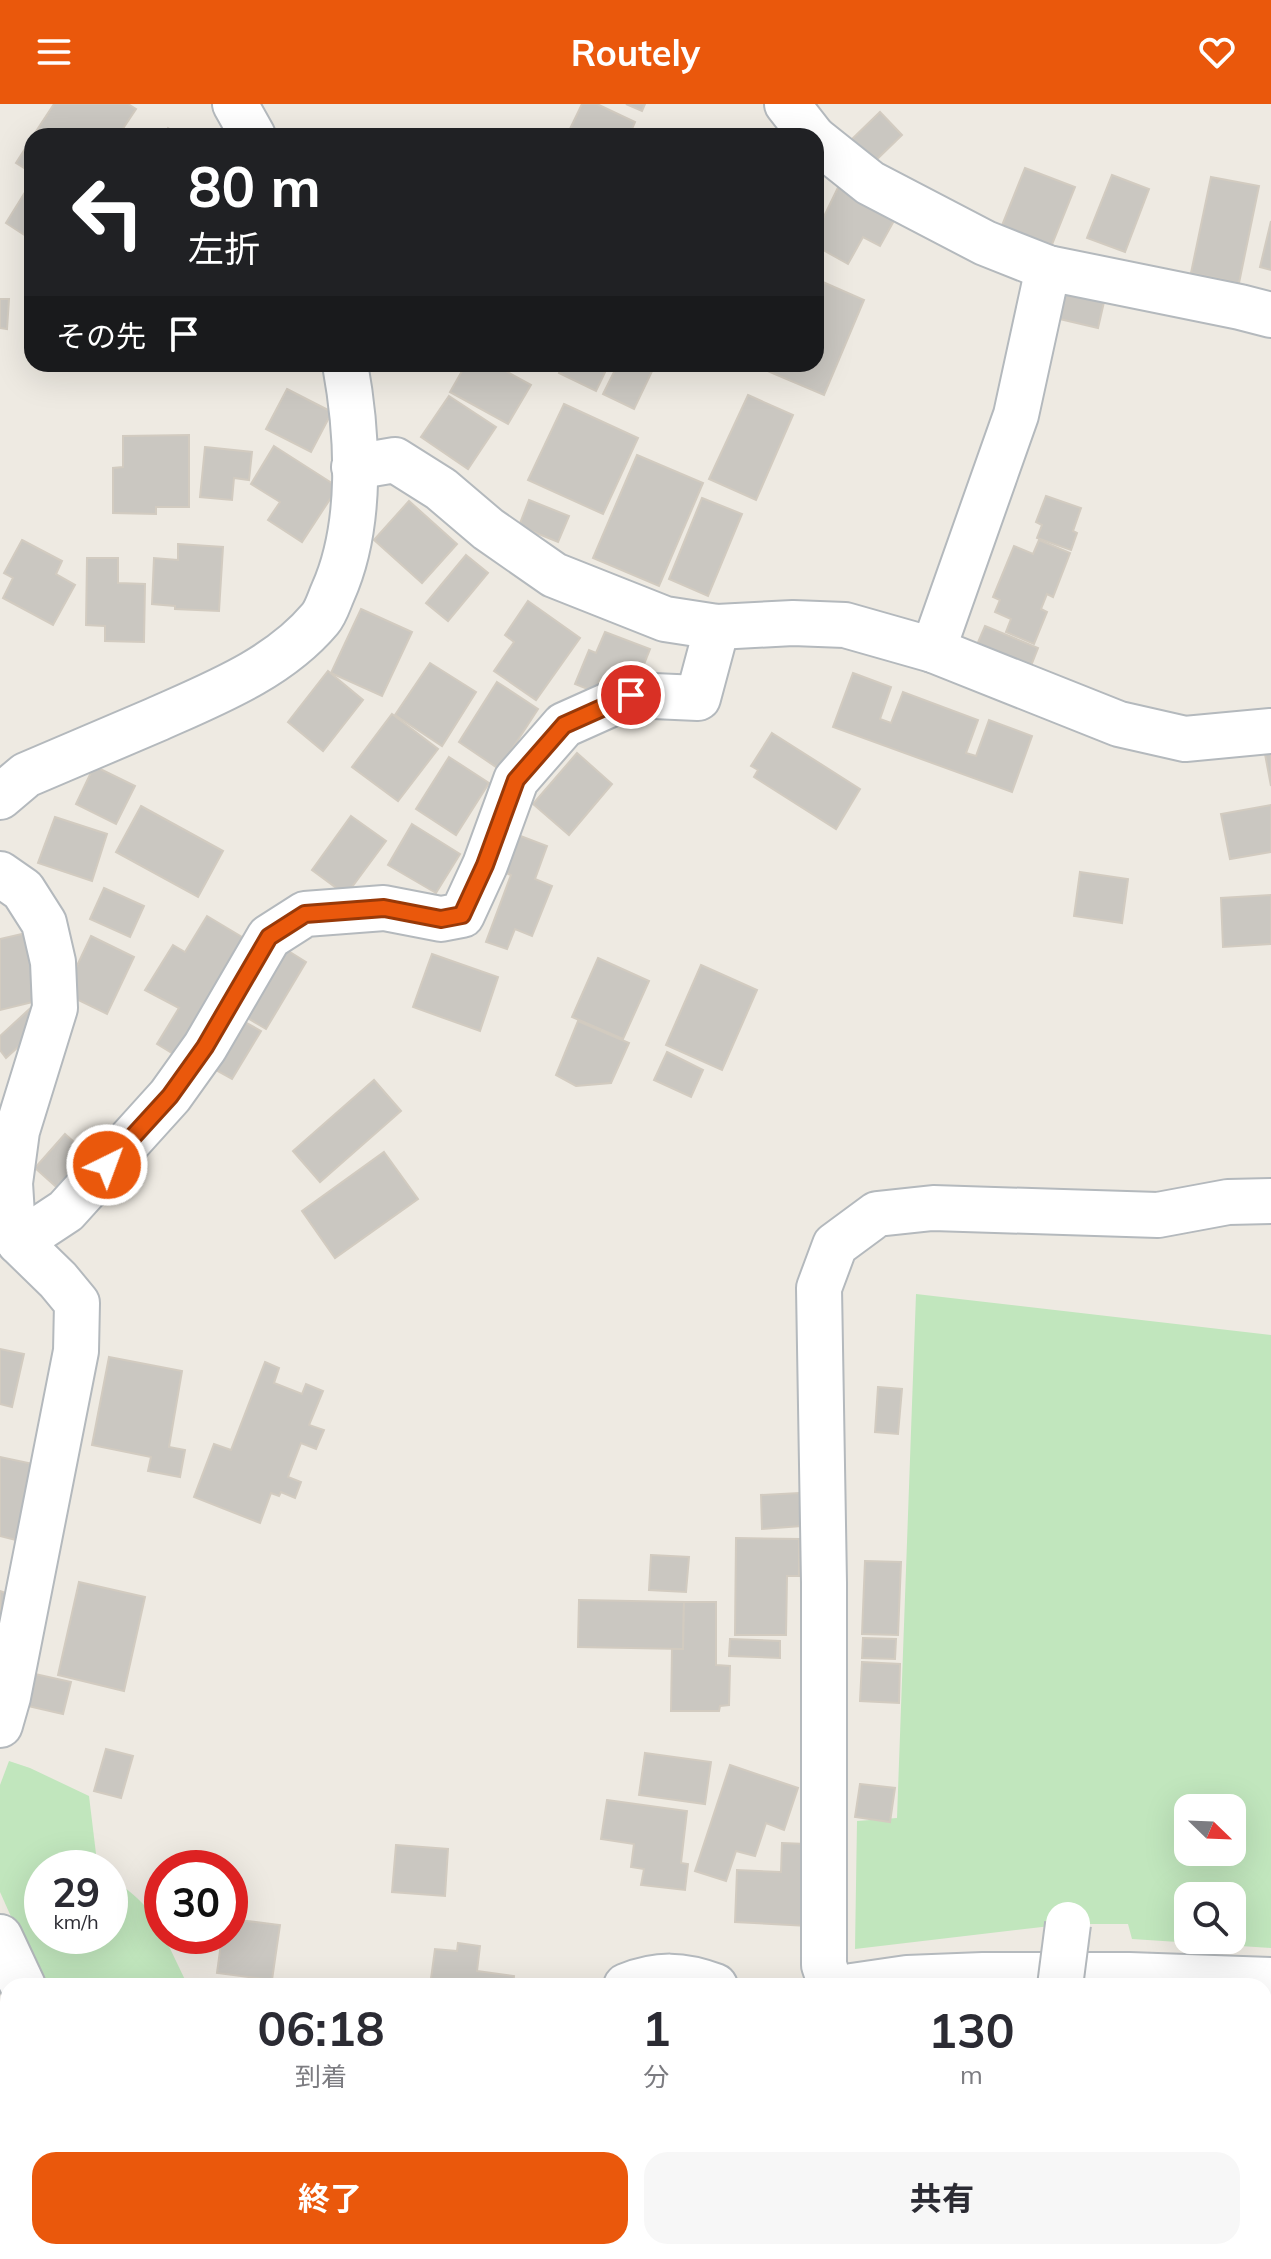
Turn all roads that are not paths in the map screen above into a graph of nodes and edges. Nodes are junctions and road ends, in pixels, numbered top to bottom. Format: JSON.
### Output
{"nodes":[{"id":1,"x":235,"y":104,"type":"edge"},
{"id":2,"x":787,"y":104,"type":"edge"},
{"id":3,"x":248,"y":128,"type":"edge"},
{"id":4,"x":806,"y":128,"type":"edge"},
{"id":5,"x":824,"y":146,"type":"edge"},
{"id":6,"x":1048,"y":268,"type":"junction"},
{"id":7,"x":1271,"y":315,"type":"edge"},
{"id":8,"x":346,"y":372,"type":"edge"},
{"id":9,"x":354,"y":467,"type":"junction"},
{"id":10,"x":717,"y":627,"type":"junction"},
{"id":11,"x":933,"y":650,"type":"junction"},
{"id":12,"x":1271,"y":731,"type":"edge"},
{"id":13,"x":0,"y":797,"type":"edge"},
{"id":14,"x":0,"y":874,"type":"edge"},
{"id":15,"x":1271,"y":1201,"type":"edge"},
{"id":16,"x":19,"y":1242,"type":"junction"},
{"id":17,"x":0,"y":1725,"type":"edge"},
{"id":18,"x":1068,"y":1924,"type":"dead end"},
{"id":19,"x":0,"y":1937,"type":"edge"},
{"id":20,"x":19,"y":1978,"type":"edge"},
{"id":21,"x":656,"y":1978,"type":"edge"},
{"id":22,"x":694,"y":1978,"type":"edge"},
{"id":23,"x":828,"y":1978,"type":"edge"},
{"id":24,"x":907,"y":1978,"type":"edge"},
{"id":25,"x":1061,"y":1978,"type":"edge"},
{"id":26,"x":1214,"y":1978,"type":"edge"}],
"edges":[{"from":1,"to":3,"type":"street"},
{"from":2,"to":4,"type":"street"},
{"from":5,"to":6,"type":"street"},
{"from":6,"to":7,"type":"street"},
{"from":6,"to":11,"type":"street"},
{"from":8,"to":9,"type":"street"},
{"from":9,"to":10,"type":"street"},
{"from":9,"to":13,"type":"street"},
{"from":10,"to":11,"type":"street"},
{"from":10,"to":16,"type":"street"},
{"from":11,"to":12,"type":"street"},
{"from":14,"to":16,"type":"street"},
{"from":15,"to":23,"type":"street"},
{"from":16,"to":17,"type":"street"},
{"from":18,"to":25,"type":"street","bridge":true},
{"from":19,"to":20,"type":"street"},
{"from":21,"to":22,"type":"street"},
{"from":24,"to":26,"type":"street"}]}
